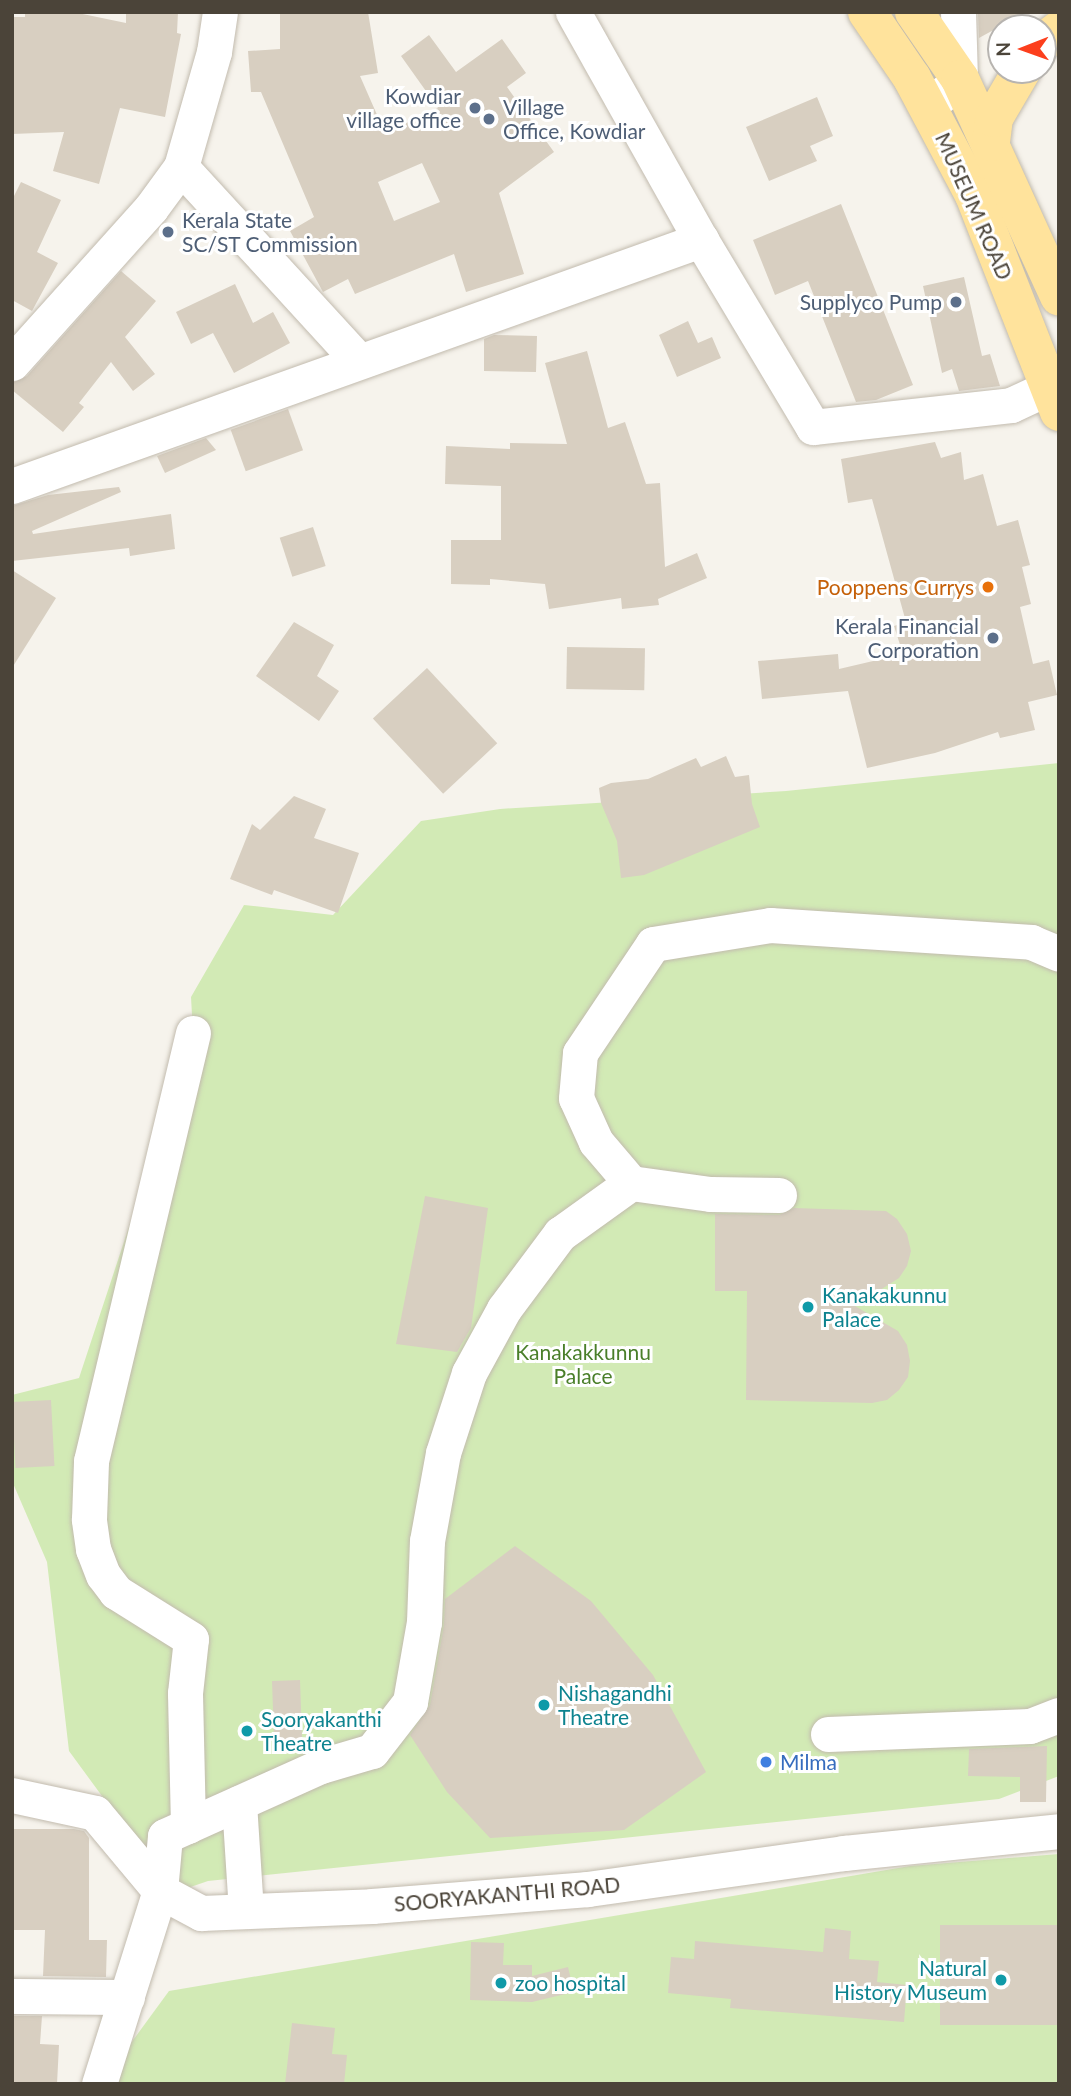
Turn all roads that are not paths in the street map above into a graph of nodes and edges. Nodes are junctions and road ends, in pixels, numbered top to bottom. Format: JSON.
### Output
{"nodes":[{"id":1,"x":220,"y":12,"type":"edge"},
{"id":2,"x":573,"y":12,"type":"edge"},
{"id":3,"x":867,"y":12,"type":"edge"},
{"id":4,"x":914,"y":12,"type":"edge"},
{"id":5,"x":958,"y":12,"type":"edge"},
{"id":6,"x":987,"y":68,"type":"edge"},
{"id":7,"x":960,"y":79,"type":"junction"},
{"id":8,"x":1014,"y":84,"type":"edge"},
{"id":9,"x":928,"y":107,"type":"junction"},
{"id":10,"x":990,"y":142,"type":"junction"},
{"id":11,"x":181,"y":167,"type":"junction"},
{"id":12,"x":701,"y":240,"type":"junction"},
{"id":13,"x":1059,"y":296,"type":"edge"},
{"id":14,"x":359,"y":361,"type":"junction"},
{"id":15,"x":12,"y":363,"type":"edge"},
{"id":16,"x":1054,"y":399,"type":"edge"},
{"id":17,"x":12,"y":486,"type":"edge"},
{"id":18,"x":1059,"y":954,"type":"edge"},
{"id":19,"x":193,"y":1033,"type":"dead end"},
{"id":20,"x":631,"y":1183,"type":"junction"},
{"id":21,"x":779,"y":1195,"type":"dead end"},
{"id":22,"x":1059,"y":1715,"type":"edge"},
{"id":23,"x":828,"y":1734,"type":"dead end"},
{"id":24,"x":12,"y":1795,"type":"edge"},
{"id":25,"x":239,"y":1803,"type":"junction"},
{"id":26,"x":188,"y":1826,"type":"junction"},
{"id":27,"x":1059,"y":1831,"type":"edge"},
{"id":28,"x":160,"y":1891,"type":"junction"},
{"id":29,"x":247,"y":1911,"type":"junction"},
{"id":30,"x":12,"y":1996,"type":"edge"},
{"id":31,"x":127,"y":1997,"type":"junction"},
{"id":32,"x":99,"y":2084,"type":"edge"}],
"edges":[{"from":1,"to":11,"type":"street"},
{"from":2,"to":12,"type":"street"},
{"from":3,"to":9,"type":"main road","name":"MUSEUM ROAD"},
{"from":4,"to":7,"type":"main road","name":"MUSEUM ROAD"},
{"from":5,"to":7,"type":"street"},
{"from":6,"to":7,"type":"main road"},
{"from":7,"to":9,"type":"street"},
{"from":7,"to":10,"type":"main road","name":"MUSEUM ROAD"},
{"from":8,"to":10,"type":"main road"},
{"from":9,"to":16,"type":"main road","name":"MUSEUM ROAD"},
{"from":10,"to":13,"type":"main road","name":"MUSEUM ROAD"},
{"from":11,"to":14,"type":"street"},
{"from":11,"to":15,"type":"street"},
{"from":12,"to":14,"type":"street"},
{"from":12,"to":16,"type":"street"},
{"from":14,"to":17,"type":"street"},
{"from":18,"to":20,"type":"street"},
{"from":19,"to":26,"type":"street"},
{"from":20,"to":21,"type":"street"},
{"from":20,"to":25,"type":"street"},
{"from":22,"to":23,"type":"street"},
{"from":24,"to":28,"type":"street"},
{"from":25,"to":26,"type":"street"},
{"from":25,"to":29,"type":"street"},
{"from":26,"to":28,"type":"street"},
{"from":27,"to":29,"type":"street","name":"SOORYAKANTHI ROAD"},
{"from":28,"to":29,"type":"street","name":"SOORYAKANTHI ROAD"},
{"from":28,"to":31,"type":"street"},
{"from":30,"to":31,"type":"street"},
{"from":31,"to":32,"type":"street"}]}
